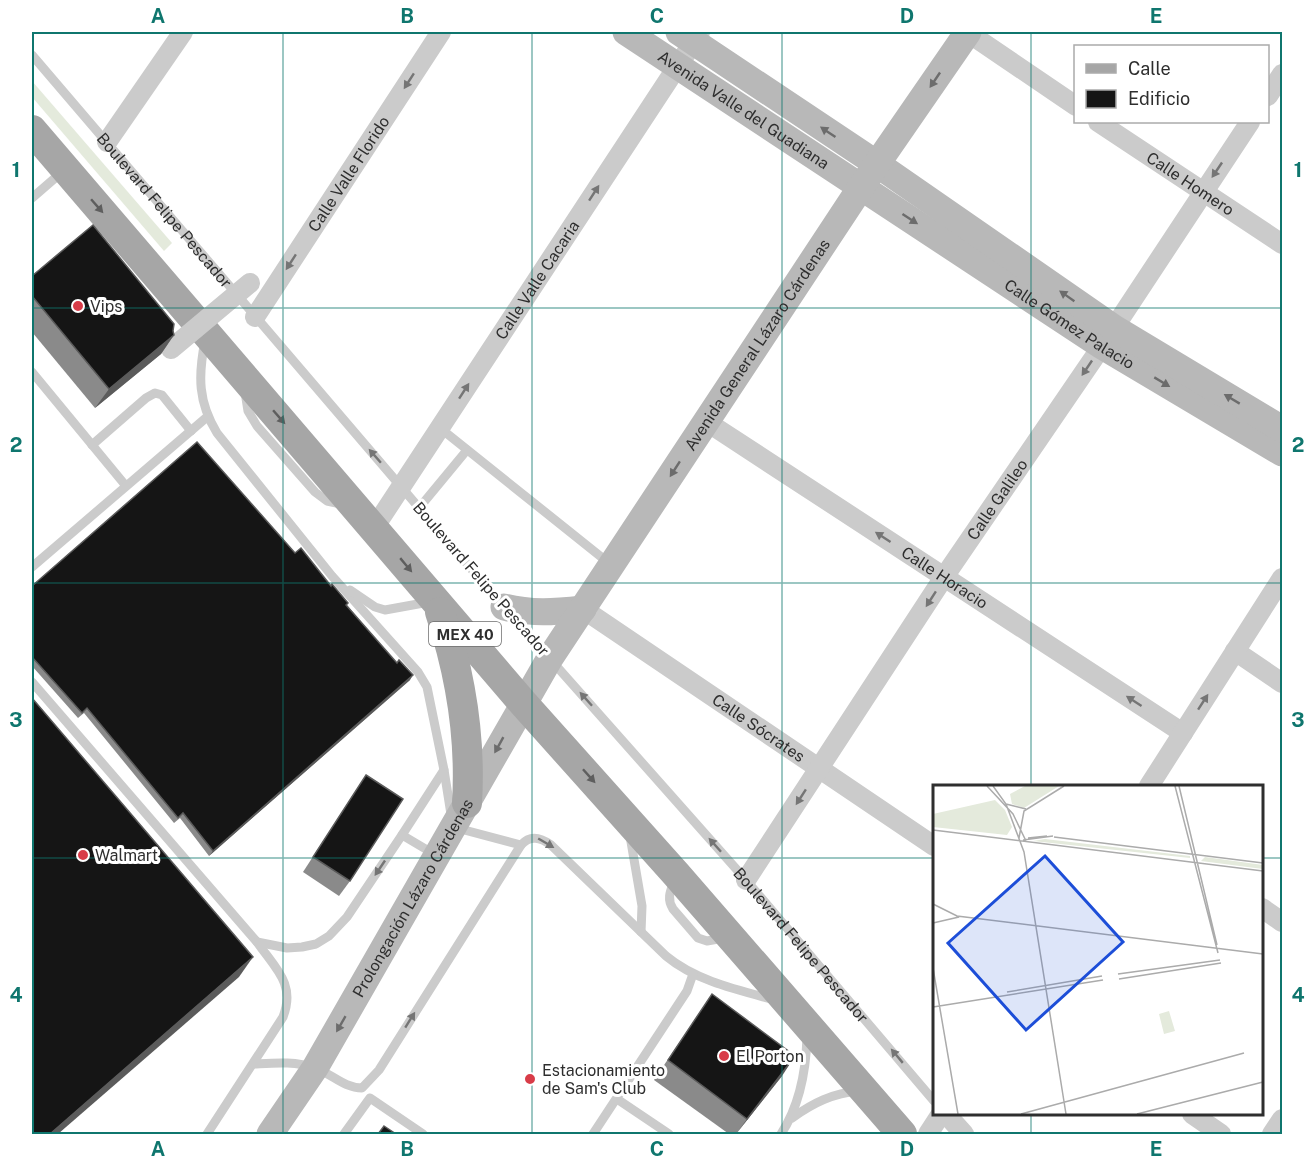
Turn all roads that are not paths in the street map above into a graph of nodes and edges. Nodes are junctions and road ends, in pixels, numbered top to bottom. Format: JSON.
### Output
{"nodes":[{"id":1,"x":183,"y":32,"type":"edge"},
{"id":2,"x":441,"y":32,"type":"edge"},
{"id":3,"x":626,"y":32,"type":"edge"},
{"id":4,"x":967,"y":32,"type":"edge"},
{"id":5,"x":691,"y":35,"type":"edge"},
{"id":6,"x":32,"y":55,"type":"edge"},
{"id":7,"x":678,"y":65,"type":"junction"},
{"id":8,"x":1282,"y":74,"type":"edge"},
{"id":9,"x":1269,"y":94,"type":"edge"},
{"id":10,"x":1074,"y":105,"type":"edge"},
{"id":11,"x":1099,"y":123,"type":"edge"},
{"id":12,"x":1249,"y":123,"type":"edge"},
{"id":13,"x":32,"y":130,"type":"edge"},
{"id":14,"x":107,"y":142,"type":"junction"},
{"id":15,"x":877,"y":164,"type":"junction"},
{"id":16,"x":66,"y":169,"type":"junction"},
{"id":17,"x":861,"y":187,"type":"junction"},
{"id":18,"x":1202,"y":192,"type":"junction"},
{"id":19,"x":32,"y":198,"type":"edge"},
{"id":20,"x":1282,"y":244,"type":"edge"},
{"id":21,"x":250,"y":283,"type":"dead end"},
{"id":22,"x":255,"y":317,"type":"junction"},
{"id":23,"x":206,"y":333,"type":"junction"},
{"id":24,"x":1108,"y":337,"type":"junction"},
{"id":25,"x":171,"y":349,"type":"edge"},
{"id":26,"x":32,"y":372,"type":"edge"},
{"id":27,"x":207,"y":417,"type":"junction"},
{"id":28,"x":706,"y":422,"type":"junction"},
{"id":29,"x":440,"y":428,"type":"junction"},
{"id":30,"x":1282,"y":429,"type":"edge"},
{"id":31,"x":191,"y":431,"type":"junction"},
{"id":32,"x":92,"y":445,"type":"junction"},
{"id":33,"x":467,"y":450,"type":"junction"},
{"id":34,"x":1282,"y":453,"type":"edge"},
{"id":35,"x":126,"y":486,"type":"junction"},
{"id":36,"x":401,"y":487,"type":"junction"},
{"id":37,"x":419,"y":508,"type":"junction"},
{"id":38,"x":365,"y":518,"type":"junction"},
{"id":39,"x":612,"y":566,"type":"junction"},
{"id":40,"x":32,"y":567,"type":"edge"},
{"id":41,"x":332,"y":576,"type":"junction"},
{"id":42,"x":945,"y":577,"type":"junction"},
{"id":43,"x":1282,"y":578,"type":"edge"},
{"id":44,"x":436,"y":601,"type":"junction"},
{"id":45,"x":504,"y":607,"type":"junction"},
{"id":46,"x":583,"y":609,"type":"junction"},
{"id":47,"x":1235,"y":651,"type":"junction"},
{"id":48,"x":550,"y":658,"type":"junction"},
{"id":49,"x":32,"y":682,"type":"edge"},
{"id":50,"x":1282,"y":683,"type":"edge"},
{"id":51,"x":523,"y":703,"type":"junction"},
{"id":52,"x":1183,"y":733,"type":"junction"},
{"id":53,"x":820,"y":769,"type":"junction"},
{"id":54,"x":444,"y":770,"type":"junction"},
{"id":55,"x":1150,"y":785,"type":"edge"},
{"id":56,"x":460,"y":815,"type":"junction"},
{"id":57,"x":627,"y":818,"type":"junction"},
{"id":58,"x":402,"y":835,"type":"junction"},
{"id":59,"x":521,"y":845,"type":"junction"},
{"id":60,"x":933,"y":845,"type":"edge"},
{"id":61,"x":436,"y":855,"type":"junction"},
{"id":62,"x":746,"y":880,"type":"junction"},
{"id":63,"x":1263,"y":909,"type":"edge"},
{"id":64,"x":1282,"y":922,"type":"edge"},
{"id":65,"x":642,"y":932,"type":"junction"},
{"id":66,"x":257,"y":942,"type":"junction"},
{"id":67,"x":693,"y":974,"type":"junction"},
{"id":68,"x":798,"y":1014,"type":"junction"},
{"id":69,"x":254,"y":1064,"type":"junction"},
{"id":70,"x":315,"y":1068,"type":"junction"},
{"id":71,"x":864,"y":1091,"type":"junction"},
{"id":72,"x":617,"y":1099,"type":"junction"},
{"id":73,"x":933,"y":1100,"type":"edge"},
{"id":74,"x":942,"y":1115,"type":"edge"},
{"id":75,"x":945,"y":1115,"type":"edge"},
{"id":76,"x":1195,"y":1115,"type":"edge"},
{"id":77,"x":792,"y":1118,"type":"junction"},
{"id":78,"x":1282,"y":1119,"type":"edge"},
{"id":79,"x":207,"y":1134,"type":"edge"},
{"id":80,"x":270,"y":1134,"type":"edge"},
{"id":81,"x":344,"y":1134,"type":"edge"},
{"id":82,"x":423,"y":1134,"type":"edge"},
{"id":83,"x":593,"y":1134,"type":"edge"},
{"id":84,"x":669,"y":1134,"type":"edge"},
{"id":85,"x":781,"y":1134,"type":"edge"},
{"id":86,"x":902,"y":1134,"type":"edge"},
{"id":87,"x":928,"y":1134,"type":"edge"},
{"id":88,"x":964,"y":1134,"type":"edge"},
{"id":89,"x":1221,"y":1134,"type":"edge"},
{"id":90,"x":1272,"y":1134,"type":"edge"}],
"edges":[{"from":1,"to":14,"type":"street"},
{"from":2,"to":22,"type":"street","name":"Calle Valle Florido","one_way":true},
{"from":3,"to":7,"type":"street","name":"Avenida Valle del Guadiana"},
{"from":4,"to":10,"type":"street"},
{"from":4,"to":15,"type":"street","name":"Avenida General Lázaro Cárdenas","one_way":true},
{"from":5,"to":7,"type":"street","name":"Calle Valle Cacaria"},
{"from":15,"to":5,"type":"street","name":"Avenida Valle del Guadiana","one_way":true},
{"from":6,"to":14,"type":"lane","name":"Boulevard Felipe Pescador"},
{"from":7,"to":17,"type":"street","name":"Avenida Valle del Guadiana"},
{"from":29,"to":7,"type":"street","name":"Calle Valle Cacaria","one_way":true},
{"from":8,"to":9,"type":"street"},
{"from":11,"to":18,"type":"street","name":"Calle Homero"},
{"from":12,"to":18,"type":"street","name":"Calle Galileo","one_way":true},
{"from":13,"to":16,"type":"main road","number":"MEX 40"},
{"from":14,"to":22,"type":"lane","name":"Boulevard Felipe Pescador"},
{"from":15,"to":17,"type":"street","name":"Avenida General Lázaro Cárdenas"},
{"from":24,"to":15,"type":"street","name":"Calle Gómez Palacio","one_way":true},
{"from":16,"to":19,"type":"lane"},
{"from":16,"to":23,"type":"main road","number":"MEX 40","one_way":true},
{"from":17,"to":24,"type":"street","name":"Calle Gómez Palacio","one_way":true},
{"from":17,"to":28,"type":"street","name":"Avenida General Lázaro Cárdenas"},
{"from":18,"to":20,"type":"street","name":"Calle Homero"},
{"from":18,"to":24,"type":"street","name":"Calle Galileo"},
{"from":21,"to":25,"type":"street","bridge":true},
{"from":36,"to":22,"type":"lane","name":"Boulevard Felipe Pescador","one_way":true},
{"from":23,"to":27,"type":"lane"},
{"from":23,"to":38,"type":"main road","number":"MEX 40","one_way":true},
{"from":30,"to":24,"type":"street","name":"Calle Gómez Palacio","one_way":true},
{"from":24,"to":34,"type":"street","name":"Calle Gómez Palacio","one_way":true},
{"from":24,"to":42,"type":"street","name":"Calle Galileo","one_way":true},
{"from":26,"to":32,"type":"lane"},
{"from":27,"to":31,"type":"lane"},
{"from":27,"to":41,"type":"lane"},
{"from":28,"to":39,"type":"street","name":"Avenida General Lázaro Cárdenas","one_way":true},
{"from":42,"to":28,"type":"street","name":"Calle Horacio","one_way":true},
{"from":29,"to":33,"type":"lane"},
{"from":29,"to":36,"type":"street","name":"Calle Valle Cacaria"},
{"from":31,"to":32,"type":"lane"},
{"from":31,"to":35,"type":"lane"},
{"from":32,"to":35,"type":"lane"},
{"from":33,"to":37,"type":"lane"},
{"from":33,"to":39,"type":"lane"},
{"from":35,"to":40,"type":"lane"},
{"from":36,"to":37,"type":"lane","name":"Boulevard Felipe Pescador"},
{"from":36,"to":38,"type":"street","name":"Calle Valle Cacaria"},
{"from":37,"to":45,"type":"lane","name":"Boulevard Felipe Pescador"},
{"from":38,"to":44,"type":"main road","number":"MEX 40","one_way":true},
{"from":39,"to":46,"type":"street","name":"Avenida General Lázaro Cárdenas"},
{"from":41,"to":44,"type":"lane"},
{"from":41,"to":54,"type":"lane"},
{"from":52,"to":42,"type":"street","name":"Calle Horacio","one_way":true},
{"from":42,"to":53,"type":"street","name":"Calle Galileo","one_way":true},
{"from":43,"to":47,"type":"street"},
{"from":44,"to":51,"type":"main road","number":"MEX 40"},
{"from":44,"to":56,"type":"main road"},
{"from":45,"to":46,"type":"street"},
{"from":45,"to":48,"type":"lane","name":"Boulevard Felipe Pescador"},
{"from":46,"to":48,"type":"street","name":"Avenida General Lázaro Cárdenas"},
{"from":46,"to":53,"type":"street","name":"Calle Sócrates"},
{"from":47,"to":50,"type":"street"},
{"from":52,"to":47,"type":"street","one_way":true},
{"from":48,"to":51,"type":"street","name":"Prolongación Lázaro Cárdenas"},
{"from":62,"to":48,"type":"lane","name":"Boulevard Felipe Pescador","one_way":true},
{"from":49,"to":66,"type":"lane"},
{"from":51,"to":56,"type":"street","name":"Prolongación Lázaro Cárdenas","one_way":true},
{"from":51,"to":57,"type":"main road","number":"MEX 40","one_way":true},
{"from":52,"to":55,"type":"street"},
{"from":53,"to":60,"type":"street","name":"Calle Sócrates"},
{"from":53,"to":62,"type":"street","name":"Calle Galileo","one_way":true},
{"from":54,"to":56,"type":"lane"},
{"from":54,"to":58,"type":"lane"},
{"from":56,"to":59,"type":"lane"},
{"from":56,"to":61,"type":"street","name":"Prolongación Lázaro Cárdenas"},
{"from":57,"to":65,"type":"lane"},
{"from":57,"to":68,"type":"main road","number":"MEX 40"},
{"from":58,"to":61,"type":"lane"},
{"from":58,"to":66,"type":"lane","one_way":true},
{"from":59,"to":65,"type":"lane","one_way":true},
{"from":70,"to":59,"type":"lane","one_way":true},
{"from":61,"to":70,"type":"street","name":"Prolongación Lázaro Cárdenas","one_way":true},
{"from":73,"to":62,"type":"lane","name":"Boulevard Felipe Pescador","one_way":true},
{"from":63,"to":64,"type":"street"},
{"from":65,"to":67,"type":"lane"},
{"from":66,"to":69,"type":"lane"},
{"from":67,"to":68,"type":"lane"},
{"from":67,"to":72,"type":"lane"},
{"from":68,"to":71,"type":"main road","number":"MEX 40"},
{"from":68,"to":77,"type":"lane"},
{"from":69,"to":70,"type":"lane"},
{"from":69,"to":79,"type":"lane"},
{"from":70,"to":80,"type":"street","name":"Prolongación Lázaro Cárdenas"},
{"from":71,"to":77,"type":"lane"},
{"from":71,"to":86,"type":"main road","number":"MEX 40"},
{"from":72,"to":83,"type":"lane"},
{"from":72,"to":84,"type":"lane"},
{"from":74,"to":87,"type":"street"},
{"from":75,"to":88,"type":"street"},
{"from":76,"to":89,"type":"street"},
{"from":77,"to":85,"type":"lane"},
{"from":78,"to":90,"type":"street"},
{"from":81,"to":82,"type":"lane"}]}
